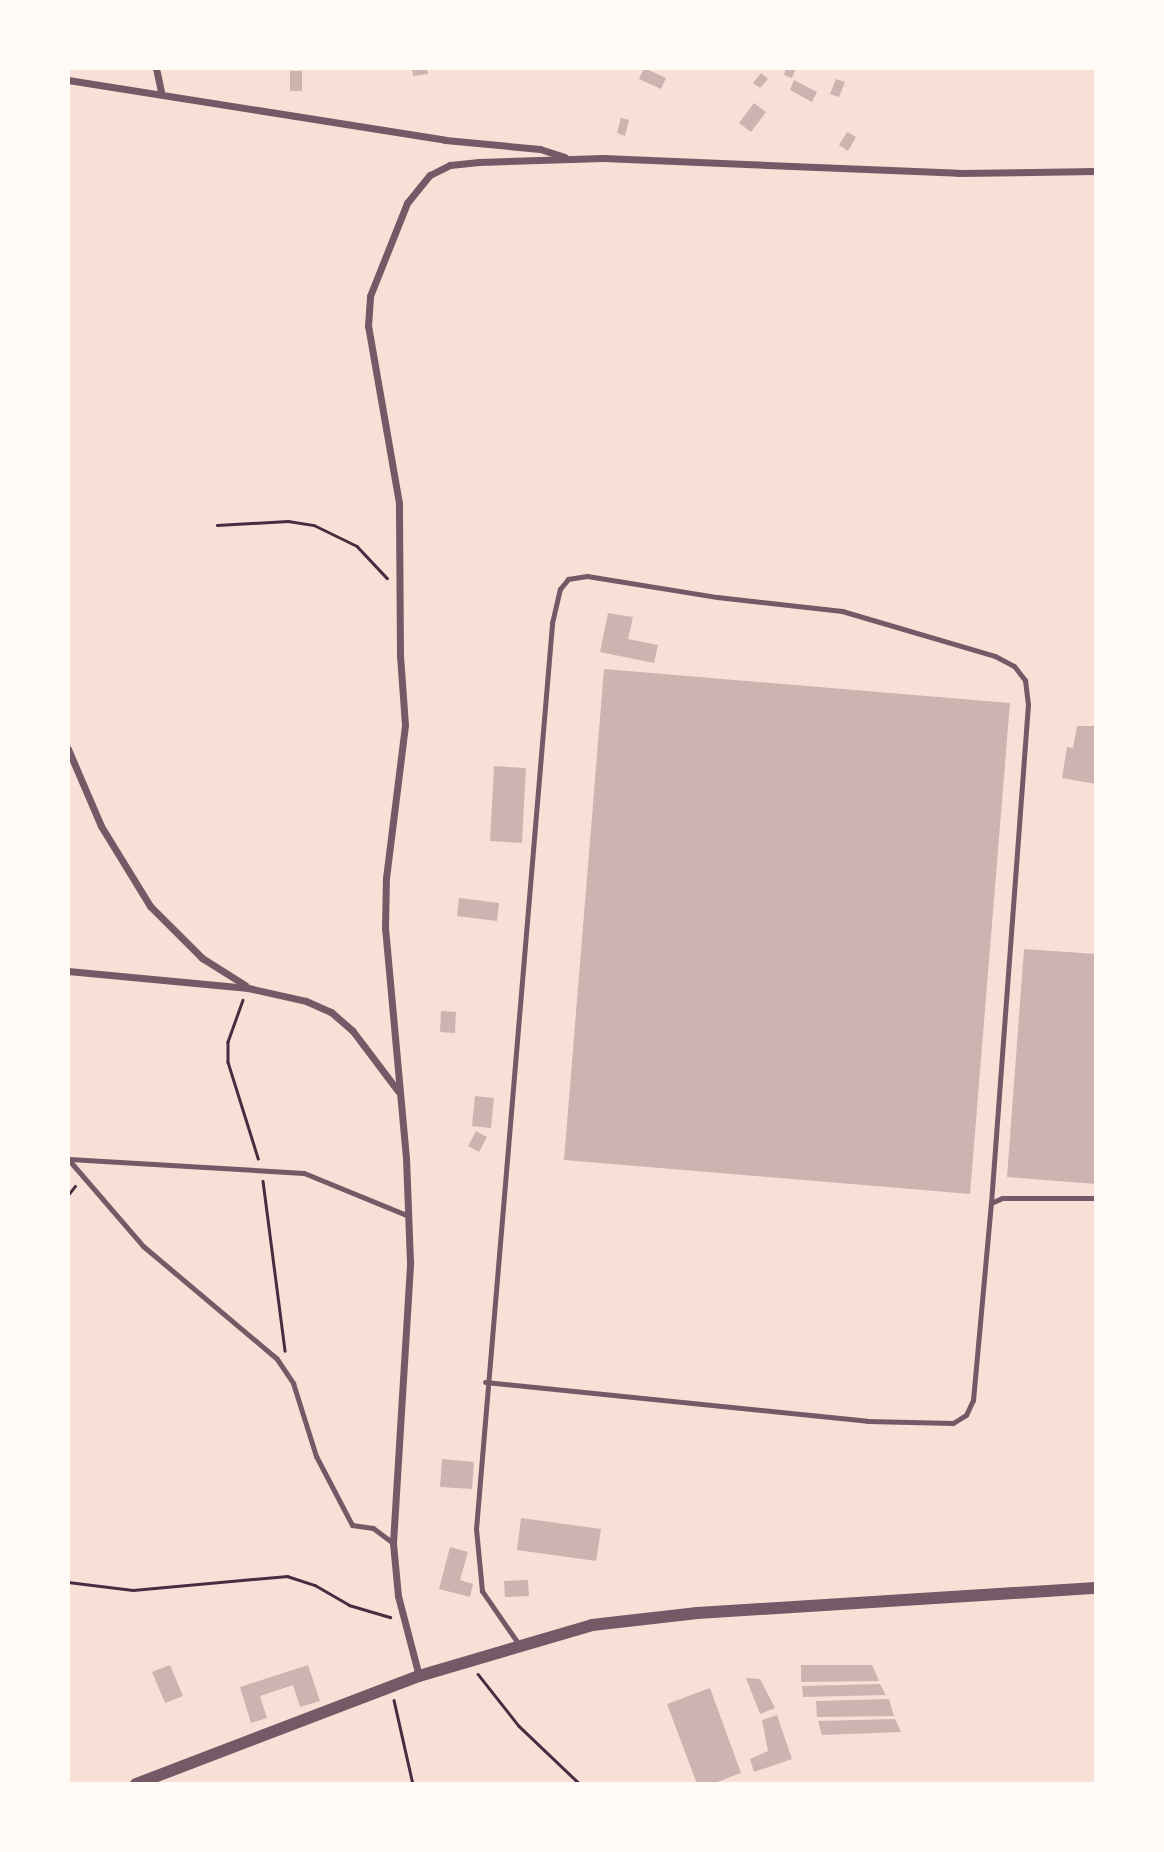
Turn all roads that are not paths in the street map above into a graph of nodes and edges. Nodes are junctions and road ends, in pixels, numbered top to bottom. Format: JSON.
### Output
{"nodes":[{"id":1,"x":156,"y":68,"type":"edge"},
{"id":2,"x":68,"y":80,"type":"edge"},
{"id":3,"x":161,"y":91,"type":"junction"},
{"id":4,"x":571,"y":160,"type":"junction"},
{"id":5,"x":1096,"y":171,"type":"edge"},
{"id":6,"x":68,"y":749,"type":"edge"},
{"id":7,"x":68,"y":971,"type":"edge"},
{"id":8,"x":248,"y":988,"type":"junction"},
{"id":9,"x":398,"y":1092,"type":"junction"},
{"id":10,"x":68,"y":1159,"type":"edge"},
{"id":11,"x":1096,"y":1198,"type":"edge"},
{"id":12,"x":991,"y":1203,"type":"junction"},
{"id":13,"x":409,"y":1216,"type":"junction"},
{"id":14,"x":485,"y":1382,"type":"junction"},
{"id":15,"x":393,"y":1543,"type":"junction"},
{"id":16,"x":1096,"y":1588,"type":"edge"},
{"id":17,"x":520,"y":1646,"type":"junction"},
{"id":18,"x":419,"y":1676,"type":"junction"},
{"id":19,"x":136,"y":1784,"type":"edge"}],
"edges":[{"from":1,"to":3,"type":"street"},
{"from":2,"to":3,"type":"street"},
{"from":3,"to":4,"type":"street"},
{"from":4,"to":5,"type":"street"},
{"from":4,"to":9,"type":"street"},
{"from":6,"to":8,"type":"street"},
{"from":7,"to":8,"type":"street"},
{"from":8,"to":9,"type":"street"},
{"from":9,"to":13,"type":"street"},
{"from":10,"to":13,"type":"lane"},
{"from":10,"to":15,"type":"lane"},
{"from":11,"to":12,"type":"lane"},
{"from":12,"to":14,"type":"lane"},
{"from":12,"to":14,"type":"lane"},
{"from":13,"to":15,"type":"street"},
{"from":14,"to":17,"type":"lane"},
{"from":15,"to":18,"type":"street"},
{"from":16,"to":17,"type":"street"},
{"from":17,"to":18,"type":"street"},
{"from":18,"to":19,"type":"street"}]}
